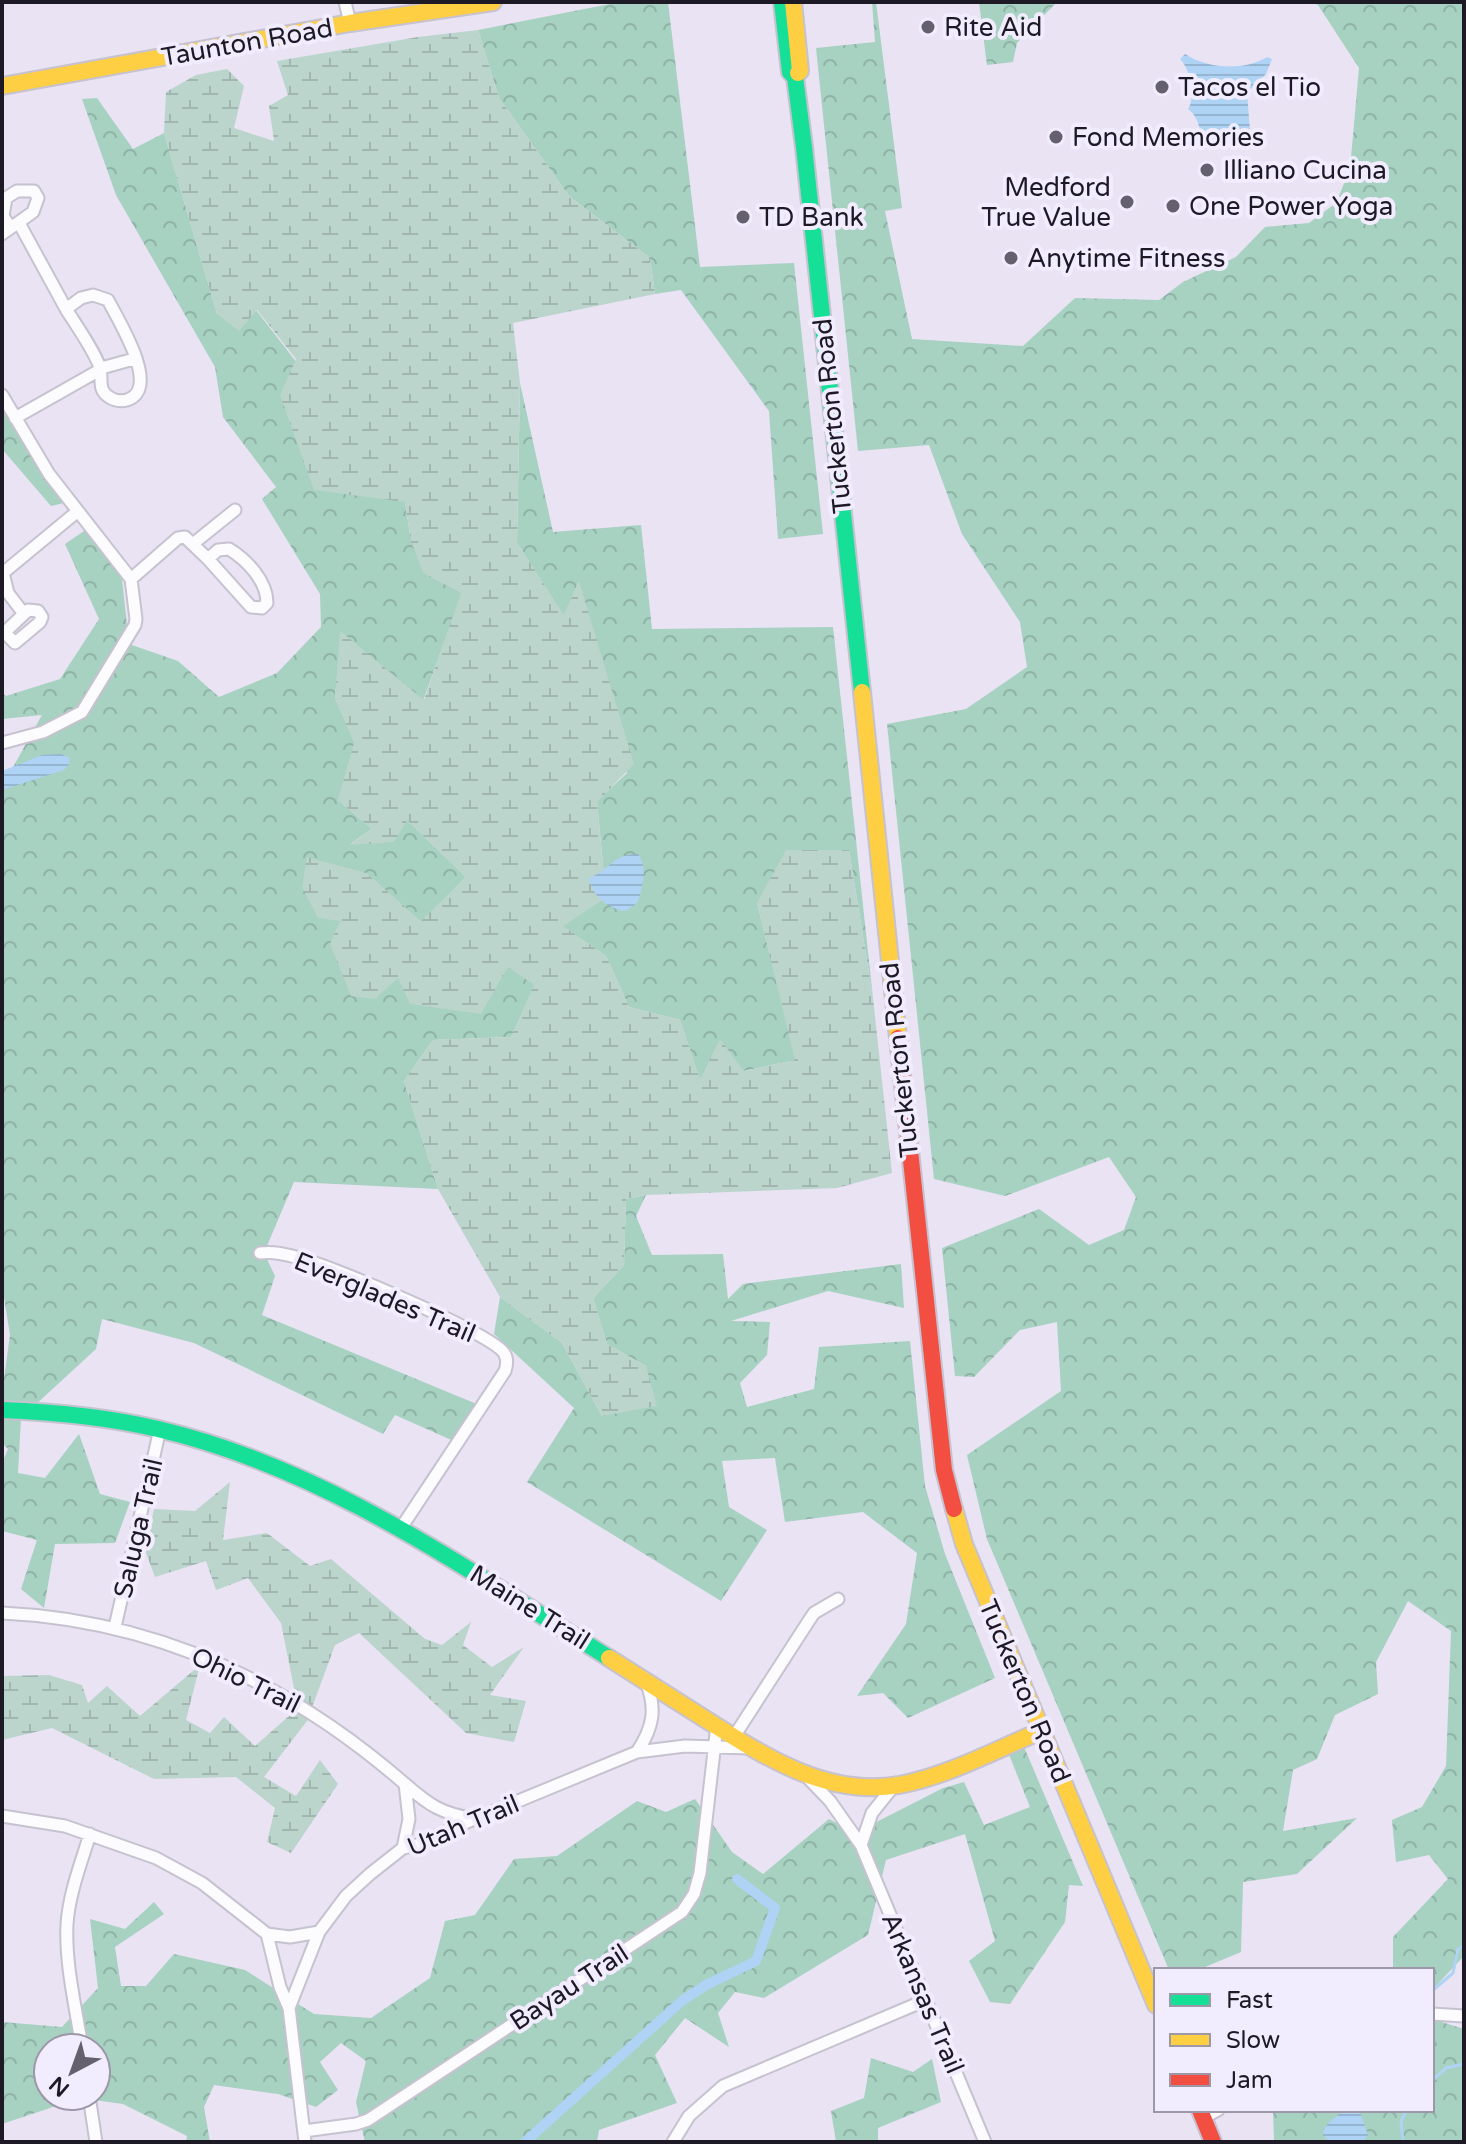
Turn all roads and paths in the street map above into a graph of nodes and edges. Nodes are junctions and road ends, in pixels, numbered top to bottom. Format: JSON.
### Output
{"nodes":[{"id":1,"x":345,"y":2,"type":"edge"},
{"id":2,"x":493,"y":2,"type":"edge"},
{"id":3,"x":782,"y":2,"type":"edge"},
{"id":4,"x":793,"y":2,"type":"edge"},
{"id":5,"x":350,"y":23,"type":"junction"},
{"id":6,"x":795,"y":77,"type":"junction"},
{"id":7,"x":2,"y":86,"type":"edge"},
{"id":8,"x":10,"y":228,"type":"edge"},
{"id":9,"x":66,"y":309,"type":"junction"},
{"id":10,"x":134,"y":359,"type":"junction"},
{"id":11,"x":100,"y":369,"type":"junction"},
{"id":12,"x":2,"y":395,"type":"edge"},
{"id":13,"x":15,"y":418,"type":"junction"},
{"id":14,"x":235,"y":510,"type":"dead end"},
{"id":15,"x":78,"y":511,"type":"junction"},
{"id":16,"x":194,"y":543,"type":"junction"},
{"id":17,"x":208,"y":559,"type":"junction"},
{"id":18,"x":2,"y":573,"type":"edge"},
{"id":19,"x":131,"y":579,"type":"junction"},
{"id":20,"x":24,"y":614,"type":"dead end"},
{"id":21,"x":2,"y":743,"type":"edge"},
{"id":22,"x":260,"y":1253,"type":"dead end"},
{"id":23,"x":2,"y":1410,"type":"edge"},
{"id":24,"x":160,"y":1429,"type":"junction"},
{"id":25,"x":401,"y":1528,"type":"junction"},
{"id":26,"x":838,"y":1599,"type":"dead end"},
{"id":27,"x":2,"y":1613,"type":"edge"},
{"id":28,"x":115,"y":1627,"type":"junction"},
{"id":29,"x":646,"y":1681,"type":"junction"},
{"id":30,"x":717,"y":1725,"type":"junction"},
{"id":31,"x":1041,"y":1731,"type":"junction"},
{"id":32,"x":735,"y":1735,"type":"junction"},
{"id":33,"x":714,"y":1746,"type":"junction"},
{"id":34,"x":752,"y":1748,"type":"junction"},
{"id":35,"x":637,"y":1752,"type":"junction"},
{"id":36,"x":807,"y":1777,"type":"junction"},
{"id":37,"x":405,"y":1784,"type":"junction"},
{"id":38,"x":892,"y":1788,"type":"junction"},
{"id":39,"x":2,"y":1816,"type":"edge"},
{"id":40,"x":478,"y":1819,"type":"junction"},
{"id":41,"x":90,"y":1834,"type":"junction"},
{"id":42,"x":861,"y":1845,"type":"junction"},
{"id":43,"x":403,"y":1848,"type":"junction"},
{"id":44,"x":319,"y":1932,"type":"junction"},
{"id":45,"x":267,"y":1934,"type":"junction"},
{"id":46,"x":926,"y":2000,"type":"junction"},
{"id":47,"x":1154,"y":2000,"type":"edge"},
{"id":48,"x":289,"y":2008,"type":"junction"},
{"id":49,"x":1434,"y":2014,"type":"edge"},
{"id":50,"x":1464,"y":2016,"type":"edge"},
{"id":51,"x":80,"y":2032,"type":"edge"},
{"id":52,"x":91,"y":2112,"type":"edge"},
{"id":53,"x":1207,"y":2113,"type":"edge"},
{"id":54,"x":304,"y":2136,"type":"edge"},
{"id":55,"x":96,"y":2142,"type":"edge"},
{"id":56,"x":673,"y":2142,"type":"edge"},
{"id":57,"x":985,"y":2142,"type":"edge"},
{"id":58,"x":1213,"y":2142,"type":"edge"}],
"edges":[{"from":1,"to":5,"type":"street"},
{"from":2,"to":5,"type":"main road","name":"Taunton Road"},
{"from":3,"to":6,"type":"main road","name":"Tuckerton Road"},
{"from":4,"to":6,"type":"main road","name":"Tuckerton Road"},
{"from":5,"to":7,"type":"main road","name":"Taunton Road"},
{"from":6,"to":31,"type":"main road","name":"Tuckerton Road"},
{"from":8,"to":9,"type":"street"},
{"from":9,"to":10,"type":"street"},
{"from":9,"to":11,"type":"street"},
{"from":10,"to":11,"type":"street"},
{"from":10,"to":11,"type":"street"},
{"from":11,"to":13,"type":"street"},
{"from":12,"to":13,"type":"street"},
{"from":13,"to":15,"type":"street"},
{"from":14,"to":16,"type":"street"},
{"from":15,"to":18,"type":"street"},
{"from":15,"to":19,"type":"street"},
{"from":16,"to":17,"type":"street"},
{"from":16,"to":19,"type":"street"},
{"from":17,"to":17,"type":"street"},
{"from":18,"to":20,"type":"street"},
{"from":19,"to":21,"type":"street"},
{"from":22,"to":25,"type":"street","name":"Everglades Trail"},
{"from":23,"to":24,"type":"main road","name":"Maine Trail"},
{"from":24,"to":25,"type":"main road","name":"Maine Trail"},
{"from":24,"to":28,"type":"street","name":"Saluga Trail"},
{"from":25,"to":29,"type":"main road","name":"Maine Trail"},
{"from":26,"to":32,"type":"street"},
{"from":27,"to":28,"type":"street","name":"Ohio Trail"},
{"from":28,"to":37,"type":"street","name":"Ohio Trail"},
{"from":29,"to":30,"type":"main road","name":"Maine Trail"},
{"from":29,"to":35,"type":"street"},
{"from":30,"to":32,"type":"main road","name":"Maine Trail"},
{"from":30,"to":33,"type":"street"},
{"from":31,"to":38,"type":"main road","name":"Maine Trail"},
{"from":31,"to":47,"type":"main road","name":"Tuckerton Road"},
{"from":32,"to":34,"type":"main road","name":"Maine Trail"},
{"from":33,"to":34,"type":"street","name":"Utah Trail"},
{"from":33,"to":35,"type":"street","name":"Utah Trail"},
{"from":33,"to":54,"type":"street","name":"Bayau Trail"},
{"from":34,"to":36,"type":"main road","name":"Maine Trail"},
{"from":35,"to":40,"type":"street","name":"Utah Trail"},
{"from":36,"to":38,"type":"main road","name":"Maine Trail"},
{"from":36,"to":42,"type":"street","name":"Arkansas Trail"},
{"from":37,"to":40,"type":"street","name":"Ohio Trail"},
{"from":37,"to":43,"type":"street"},
{"from":38,"to":42,"type":"street"},
{"from":39,"to":41,"type":"street"},
{"from":40,"to":43,"type":"street","name":"Utah Trail"},
{"from":41,"to":45,"type":"street"},
{"from":41,"to":51,"type":"street"},
{"from":42,"to":46,"type":"street","name":"Arkansas Trail"},
{"from":43,"to":44,"type":"street","name":"Utah Trail"},
{"from":44,"to":45,"type":"street"},
{"from":44,"to":48,"type":"street","name":"Utah Trail"},
{"from":45,"to":48,"type":"street","name":"Utah Trail"},
{"from":46,"to":56,"type":"street"},
{"from":46,"to":57,"type":"street","name":"Arkansas Trail"},
{"from":48,"to":54,"type":"street","name":"Utah Trail"},
{"from":49,"to":50,"type":"street"},
{"from":52,"to":55,"type":"street"},
{"from":53,"to":58,"type":"main road"}]}
